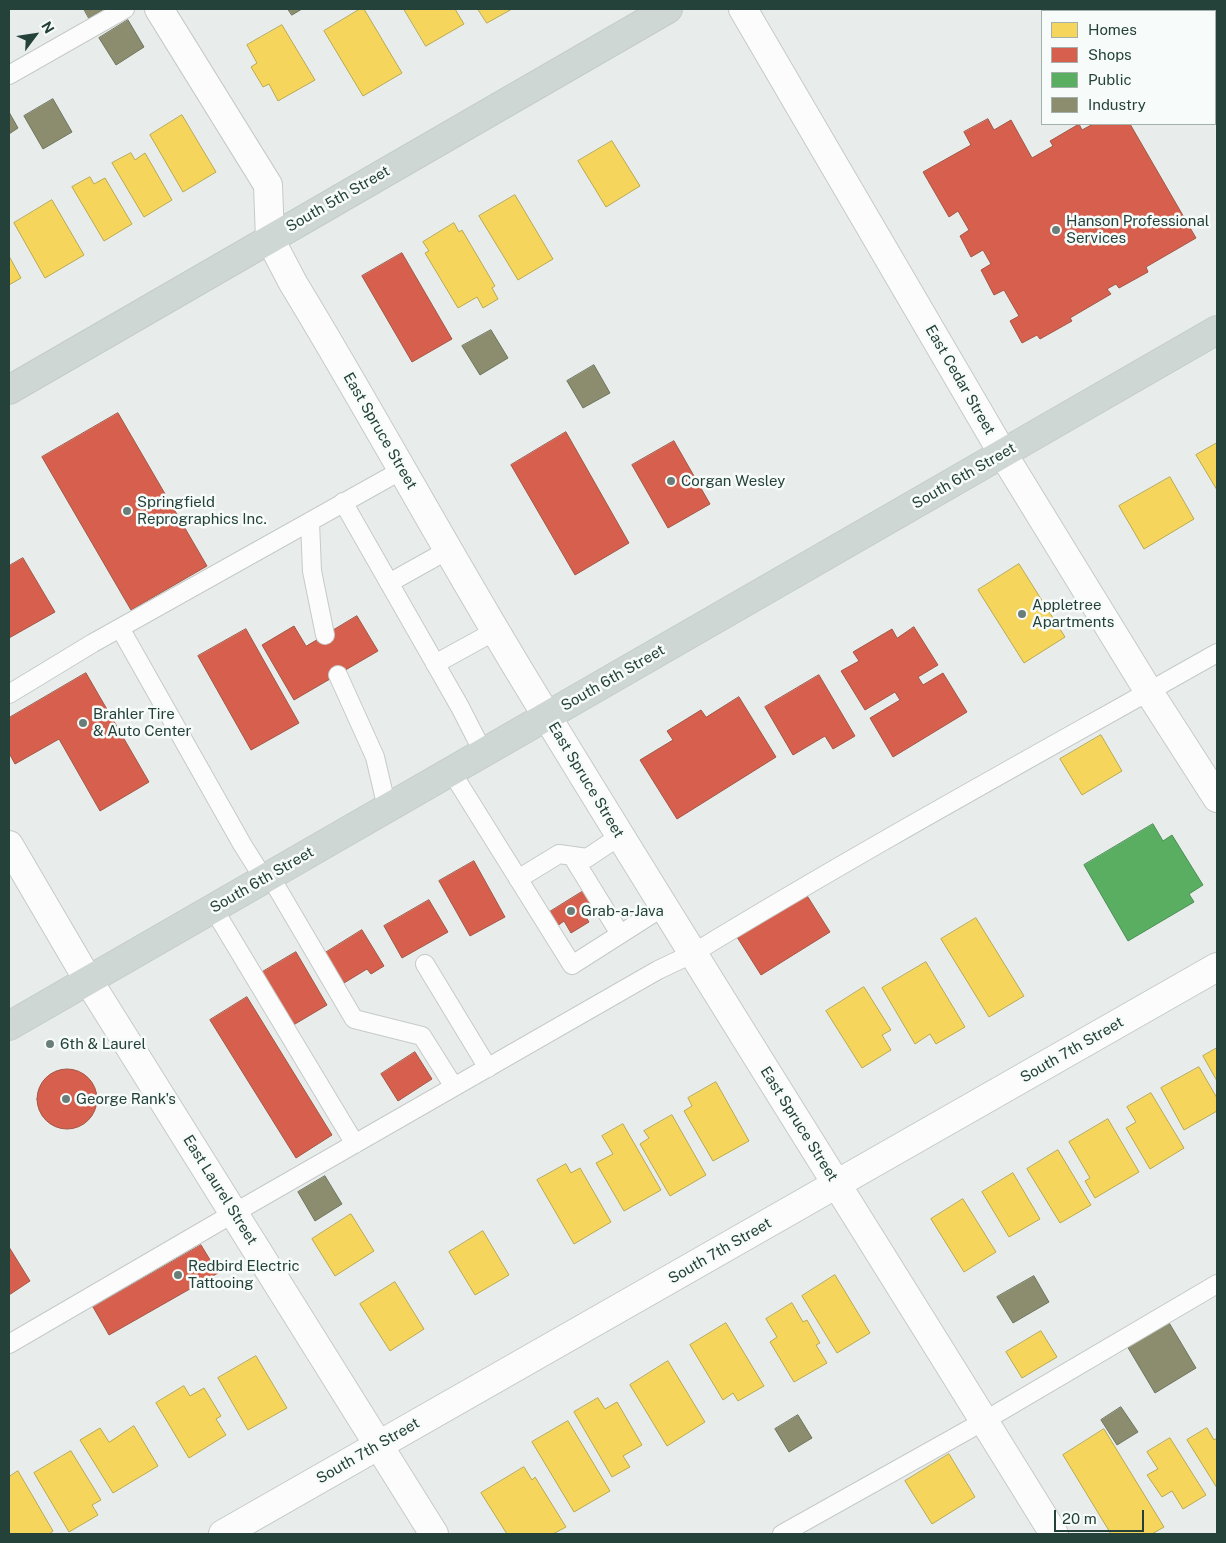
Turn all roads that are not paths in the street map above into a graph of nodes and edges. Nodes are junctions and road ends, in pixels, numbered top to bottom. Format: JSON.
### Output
{"nodes":[{"id":1,"x":125,"y":9,"type":"edge"},
{"id":2,"x":159,"y":9,"type":"edge"},
{"id":3,"x":668,"y":9,"type":"edge"},
{"id":4,"x":743,"y":9,"type":"edge"},
{"id":5,"x":9,"y":75,"type":"edge"},
{"id":6,"x":270,"y":239,"type":"junction"},
{"id":7,"x":1217,"y":330,"type":"edge"},
{"id":8,"x":9,"y":390,"type":"edge"},
{"id":9,"x":1003,"y":454,"type":"junction"},
{"id":10,"x":402,"y":470,"type":"junction"},
{"id":11,"x":343,"y":502,"type":"junction"},
{"id":12,"x":310,"y":522,"type":"junction"},
{"id":13,"x":448,"y":550,"type":"junction"},
{"id":14,"x":389,"y":583,"type":"junction"},
{"id":15,"x":120,"y":628,"type":"junction"},
{"id":16,"x":495,"y":630,"type":"junction"},
{"id":17,"x":324,"y":635,"type":"dead end"},
{"id":18,"x":1217,"y":653,"type":"edge"},
{"id":19,"x":435,"y":664,"type":"junction"},
{"id":20,"x":338,"y":675,"type":"dead end"},
{"id":21,"x":1149,"y":692,"type":"junction"},
{"id":22,"x":9,"y":694,"type":"edge"},
{"id":23,"x":547,"y":716,"type":"junction"},
{"id":24,"x":483,"y":752,"type":"junction"},
{"id":25,"x":451,"y":771,"type":"junction"},
{"id":26,"x":1217,"y":798,"type":"edge"},
{"id":27,"x":387,"y":808,"type":"junction"},
{"id":28,"x":620,"y":836,"type":"junction"},
{"id":29,"x":9,"y":845,"type":"edge"},
{"id":30,"x":572,"y":856,"type":"junction"},
{"id":31,"x":267,"y":877,"type":"junction"},
{"id":32,"x":518,"y":879,"type":"junction"},
{"id":33,"x":663,"y":907,"type":"junction"},
{"id":34,"x":213,"y":908,"type":"junction"},
{"id":35,"x":620,"y":934,"type":"junction"},
{"id":36,"x":692,"y":954,"type":"junction"},
{"id":37,"x":424,"y":964,"type":"dead end"},
{"id":38,"x":1217,"y":967,"type":"edge"},
{"id":39,"x":88,"y":980,"type":"junction"},
{"id":40,"x":9,"y":1026,"type":"edge"},
{"id":41,"x":488,"y":1068,"type":"junction"},
{"id":42,"x":454,"y":1087,"type":"junction"},
{"id":43,"x":355,"y":1144,"type":"junction"},
{"id":44,"x":837,"y":1184,"type":"junction"},
{"id":45,"x":234,"y":1213,"type":"junction"},
{"id":46,"x":1217,"y":1284,"type":"edge"},
{"id":47,"x":9,"y":1344,"type":"edge"},
{"id":48,"x":984,"y":1421,"type":"junction"},
{"id":49,"x":379,"y":1444,"type":"junction"},
{"id":50,"x":222,"y":1534,"type":"edge"},
{"id":51,"x":434,"y":1534,"type":"edge"},
{"id":52,"x":782,"y":1534,"type":"edge"},
{"id":53,"x":1054,"y":1534,"type":"edge"}],
"edges":[{"from":1,"to":5,"type":"lane"},
{"from":2,"to":6,"type":"street","name":"East Spruce Street"},
{"from":3,"to":6,"type":"main road","name":"South 5th Street"},
{"from":4,"to":9,"type":"street","name":"East Cedar Street"},
{"from":6,"to":8,"type":"main road","name":"South 5th Street"},
{"from":6,"to":10,"type":"street","name":"East Spruce Street"},
{"from":7,"to":9,"type":"main road","name":"South 6th Street"},
{"from":9,"to":21,"type":"street","name":"East Cedar Street"},
{"from":9,"to":23,"type":"main road","name":"South 6th Street"},
{"from":10,"to":11,"type":"lane"},
{"from":10,"to":13,"type":"street","name":"East Spruce Street"},
{"from":11,"to":12,"type":"lane"},
{"from":11,"to":14,"type":"lane"},
{"from":12,"to":15,"type":"lane"},
{"from":12,"to":17,"type":"lane"},
{"from":13,"to":14,"type":"lane"},
{"from":13,"to":16,"type":"street","name":"East Spruce Street"},
{"from":14,"to":19,"type":"lane"},
{"from":15,"to":22,"type":"lane"},
{"from":15,"to":31,"type":"lane"},
{"from":16,"to":19,"type":"lane"},
{"from":16,"to":23,"type":"street","name":"East Spruce Street"},
{"from":18,"to":21,"type":"lane"},
{"from":19,"to":24,"type":"lane"},
{"from":20,"to":27,"type":"lane"},
{"from":21,"to":26,"type":"street","name":"East Cedar Street"},
{"from":21,"to":36,"type":"lane"},
{"from":23,"to":24,"type":"main road","name":"South 6th Street"},
{"from":23,"to":28,"type":"street","name":"East Spruce Street"},
{"from":24,"to":25,"type":"main road","name":"South 6th Street"},
{"from":25,"to":27,"type":"main road","name":"South 6th Street"},
{"from":25,"to":32,"type":"lane"},
{"from":27,"to":31,"type":"main road","name":"South 6th Street"},
{"from":28,"to":30,"type":"lane"},
{"from":28,"to":33,"type":"street","name":"East Spruce Street"},
{"from":29,"to":39,"type":"street","name":"East Laurel Street"},
{"from":30,"to":32,"type":"lane"},
{"from":30,"to":35,"type":"lane"},
{"from":31,"to":34,"type":"main road","name":"South 6th Street"},
{"from":31,"to":42,"type":"lane"},
{"from":32,"to":35,"type":"lane"},
{"from":33,"to":35,"type":"lane"},
{"from":33,"to":36,"type":"street","name":"East Spruce Street"},
{"from":34,"to":39,"type":"main road","name":"South 6th Street"},
{"from":34,"to":43,"type":"lane"},
{"from":36,"to":41,"type":"lane"},
{"from":36,"to":44,"type":"street","name":"East Spruce Street"},
{"from":37,"to":41,"type":"lane"},
{"from":38,"to":44,"type":"street","name":"South 7th Street"},
{"from":39,"to":40,"type":"main road","name":"South 6th Street"},
{"from":39,"to":45,"type":"street","name":"East Laurel Street"},
{"from":41,"to":42,"type":"lane"},
{"from":42,"to":43,"type":"lane"},
{"from":43,"to":45,"type":"lane"},
{"from":44,"to":48,"type":"street","name":"East Spruce Street"},
{"from":44,"to":49,"type":"street","name":"South 7th Street"},
{"from":45,"to":47,"type":"lane"},
{"from":45,"to":49,"type":"street","name":"East Laurel Street"},
{"from":46,"to":48,"type":"lane"},
{"from":48,"to":52,"type":"lane"},
{"from":48,"to":53,"type":"street","name":"East Spruce Street"},
{"from":49,"to":50,"type":"street","name":"South 7th Street"},
{"from":49,"to":51,"type":"street","name":"East Laurel Street"}]}
